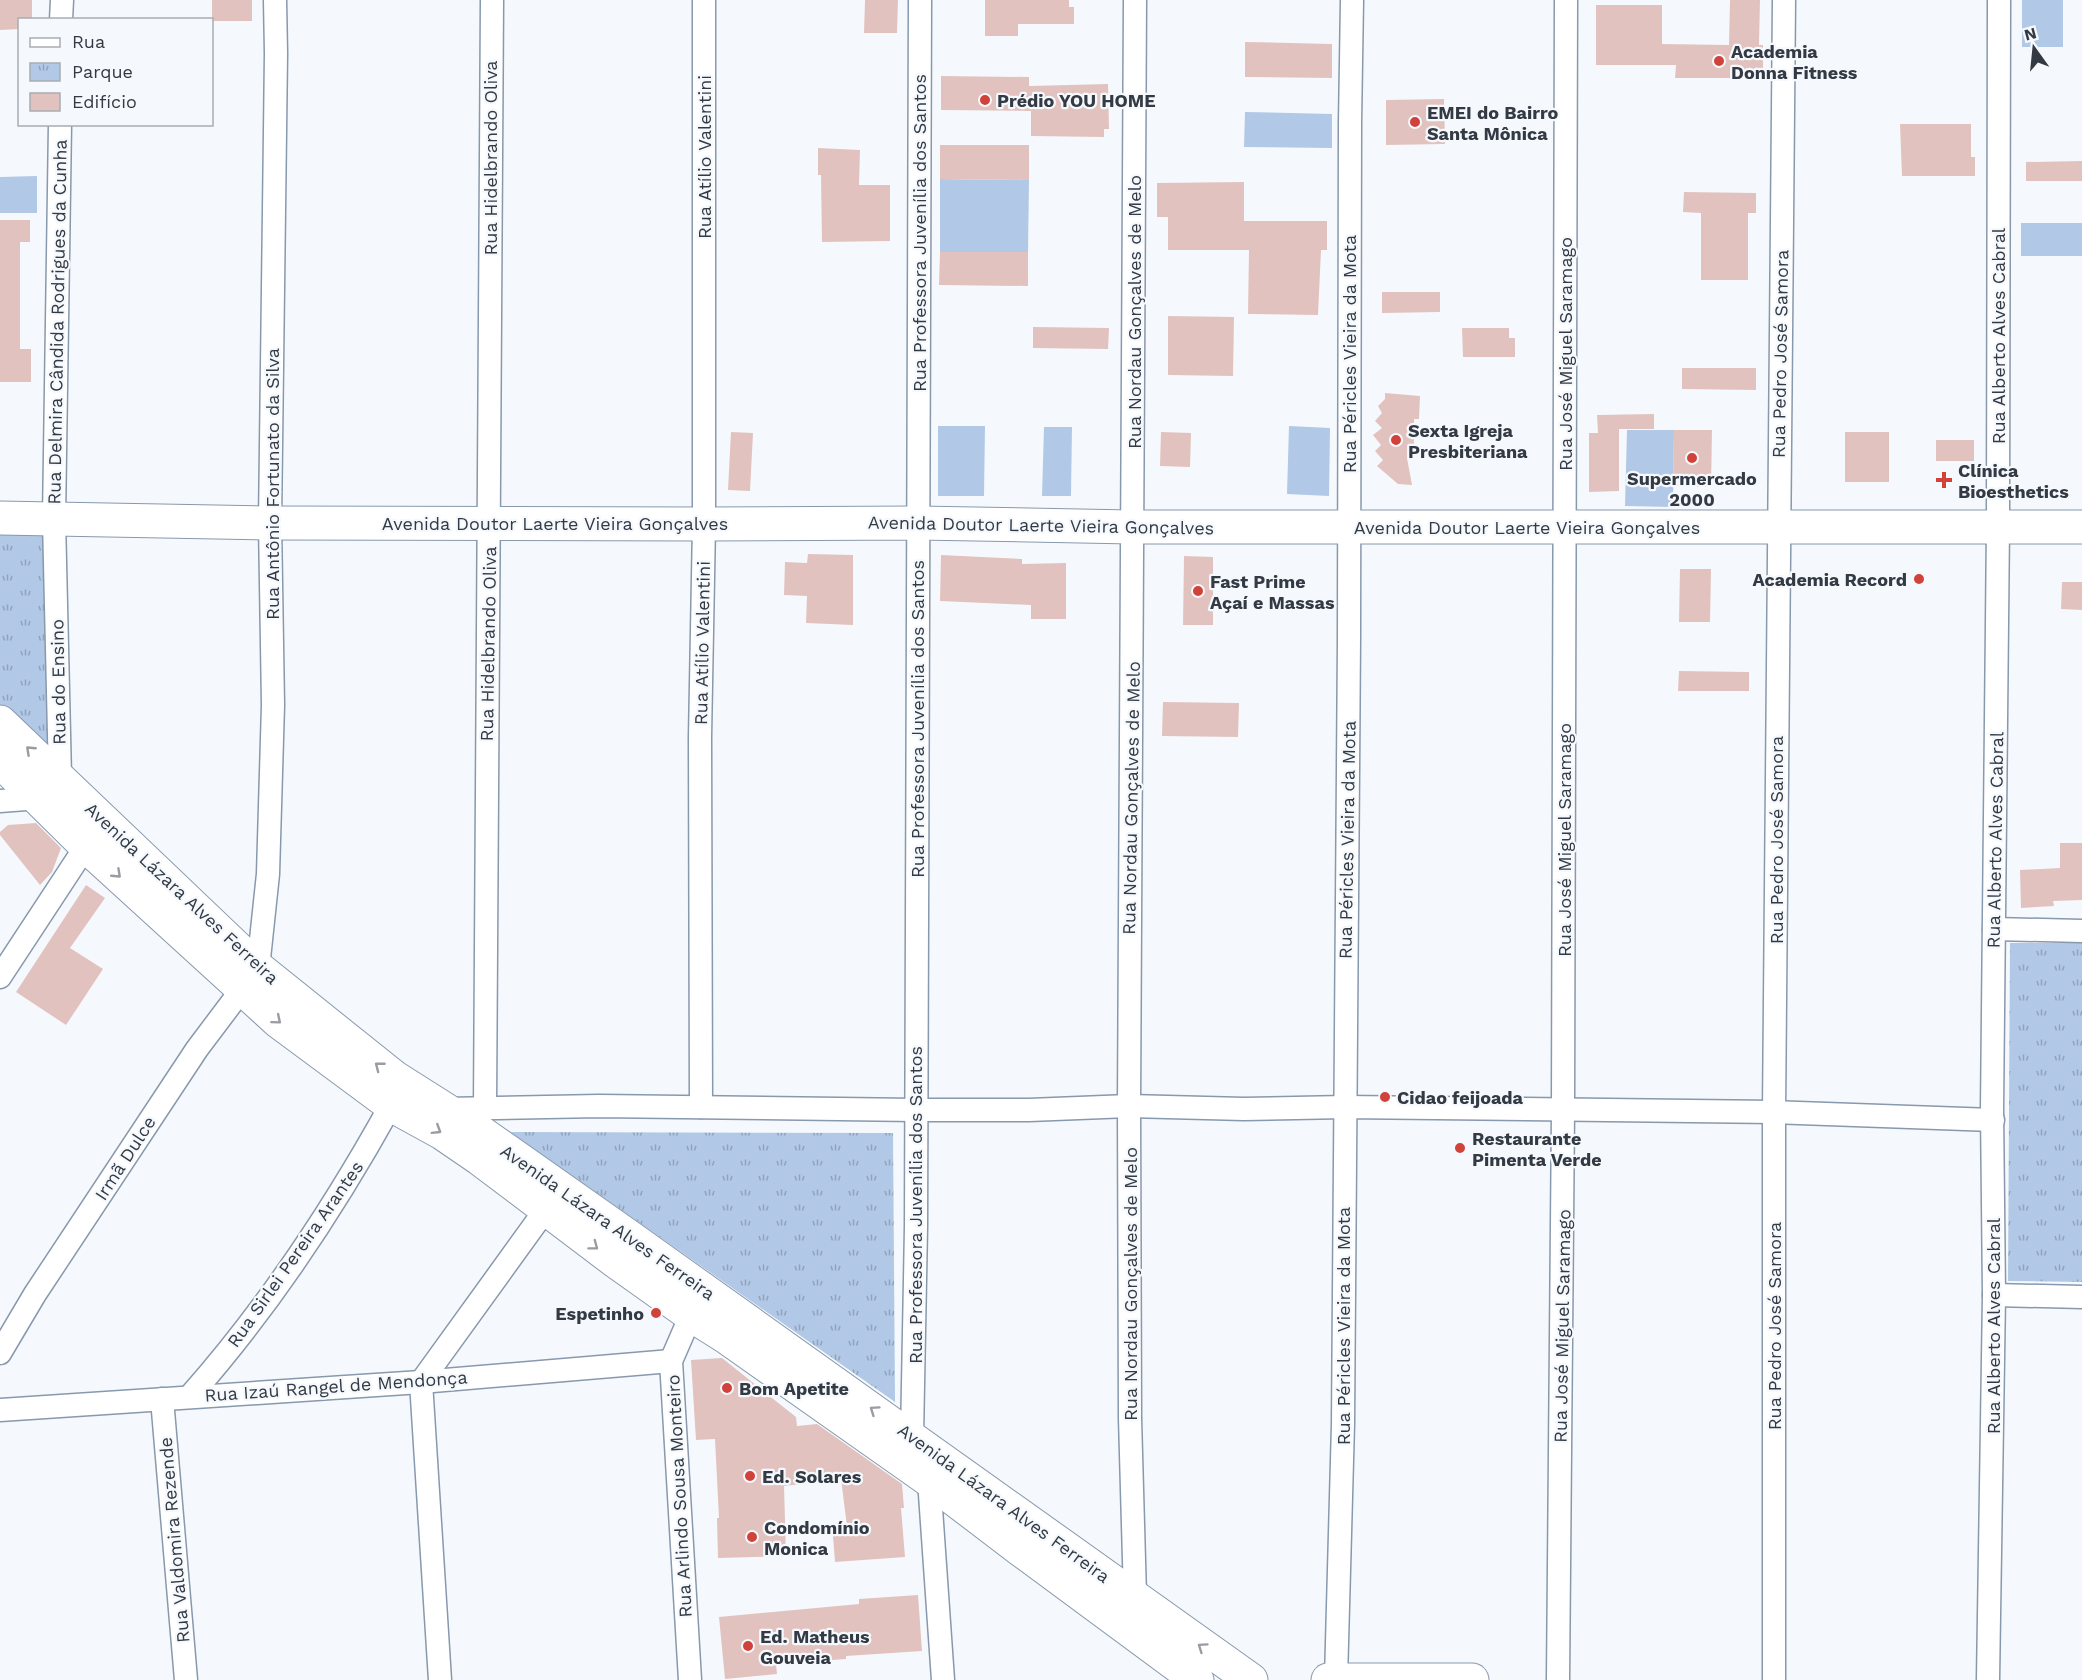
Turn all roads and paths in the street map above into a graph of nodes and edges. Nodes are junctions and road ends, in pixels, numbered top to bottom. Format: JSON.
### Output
{"nodes":[{"id":1,"x":62,"y":0,"type":"edge"},
{"id":2,"x":274,"y":0,"type":"edge"},
{"id":3,"x":492,"y":0,"type":"edge"},
{"id":4,"x":704,"y":0,"type":"edge"},
{"id":5,"x":920,"y":0,"type":"edge"},
{"id":6,"x":1135,"y":0,"type":"edge"},
{"id":7,"x":1352,"y":0,"type":"edge"},
{"id":8,"x":1566,"y":0,"type":"edge"},
{"id":9,"x":1784,"y":0,"type":"edge"},
{"id":10,"x":1999,"y":0,"type":"edge"},
{"id":11,"x":62,"y":18,"type":"edge"},
{"id":12,"x":60,"y":126,"type":"edge"},
{"id":13,"x":0,"y":518,"type":"edge"},
{"id":14,"x":54,"y":519,"type":"junction"},
{"id":15,"x":270,"y":522,"type":"junction"},
{"id":16,"x":918,"y":523,"type":"junction"},
{"id":17,"x":489,"y":524,"type":"junction"},
{"id":18,"x":704,"y":524,"type":"junction"},
{"id":19,"x":1998,"y":525,"type":"junction"},
{"id":20,"x":1349,"y":526,"type":"junction"},
{"id":21,"x":1132,"y":527,"type":"junction"},
{"id":22,"x":1565,"y":527,"type":"junction"},
{"id":23,"x":1779,"y":527,"type":"junction"},
{"id":24,"x":2082,"y":527,"type":"edge"},
{"id":25,"x":0,"y":722,"type":"edge"},
{"id":26,"x":0,"y":761,"type":"edge"},
{"id":27,"x":49,"y":788,"type":"junction"},
{"id":28,"x":0,"y":801,"type":"edge"},
{"id":29,"x":86,"y":846,"type":"junction"},
{"id":30,"x":1994,"y":928,"type":"junction"},
{"id":31,"x":2082,"y":931,"type":"edge"},
{"id":32,"x":0,"y":977,"type":"edge"},
{"id":33,"x":250,"y":978,"type":"junction"},
{"id":34,"x":391,"y":1105,"type":"junction"},
{"id":35,"x":1130,"y":1106,"type":"junction"},
{"id":36,"x":701,"y":1107,"type":"junction"},
{"id":37,"x":1345,"y":1107,"type":"junction"},
{"id":38,"x":485,"y":1108,"type":"junction"},
{"id":39,"x":446,"y":1109,"type":"junction"},
{"id":40,"x":916,"y":1110,"type":"junction"},
{"id":41,"x":1563,"y":1110,"type":"junction"},
{"id":42,"x":1774,"y":1112,"type":"junction"},
{"id":43,"x":1993,"y":1120,"type":"junction"},
{"id":44,"x":553,"y":1200,"type":"junction"},
{"id":45,"x":1994,"y":1295,"type":"junction"},
{"id":46,"x":2082,"y":1297,"type":"edge"},
{"id":47,"x":691,"y":1316,"type":"junction"},
{"id":48,"x":0,"y":1353,"type":"edge"},
{"id":49,"x":671,"y":1361,"type":"junction"},
{"id":50,"x":783,"y":1362,"type":"junction"},
{"id":51,"x":421,"y":1382,"type":"junction"},
{"id":52,"x":190,"y":1396,"type":"junction"},
{"id":53,"x":162,"y":1399,"type":"junction"},
{"id":54,"x":0,"y":1410,"type":"edge"},
{"id":55,"x":912,"y":1437,"type":"junction"},
{"id":56,"x":929,"y":1480,"type":"junction"},
{"id":57,"x":1135,"y":1596,"type":"junction"},
{"id":58,"x":1336,"y":1679,"type":"edge"},
{"id":59,"x":186,"y":1680,"type":"edge"},
{"id":60,"x":440,"y":1680,"type":"edge"},
{"id":61,"x":690,"y":1680,"type":"edge"},
{"id":62,"x":943,"y":1680,"type":"edge"},
{"id":63,"x":1197,"y":1680,"type":"edge"},
{"id":64,"x":1251,"y":1680,"type":"edge"},
{"id":65,"x":1256,"y":1680,"type":"edge"},
{"id":66,"x":1272,"y":1680,"type":"edge"},
{"id":67,"x":1328,"y":1680,"type":"edge"},
{"id":68,"x":1472,"y":1680,"type":"edge"},
{"id":69,"x":1558,"y":1680,"type":"edge"},
{"id":70,"x":1774,"y":1680,"type":"edge"},
{"id":71,"x":1988,"y":1680,"type":"edge"}],
"edges":[{"from":1,"to":11,"type":"street"},
{"from":2,"to":15,"type":"street","name":"Rua Antônio Fortunato da Silva"},
{"from":3,"to":17,"type":"street","name":"Rua Hidelbrando Oliva"},
{"from":4,"to":18,"type":"street","name":"Rua Atílio Valentini"},
{"from":5,"to":16,"type":"street","name":"Rua Professora Juvenília dos Santos"},
{"from":6,"to":21,"type":"street","name":"Rua Nordau Gonçalves de Melo"},
{"from":7,"to":20,"type":"street","name":"Rua Péricles Vieira da Mota"},
{"from":8,"to":22,"type":"street","name":"Rua José Miguel Saramago"},
{"from":9,"to":23,"type":"street","name":"Rua Pedro José Samora"},
{"from":10,"to":19,"type":"street","name":"Rua Alberto Alves Cabral"},
{"from":12,"to":14,"type":"street","name":"Rua Delmira Cândida Rodrigues da Cunha"},
{"from":13,"to":14,"type":"main road","name":"Avenida Doutor Laerte Vieira Gonçalves"},
{"from":14,"to":15,"type":"main road","name":"Avenida Doutor Laerte Vieira Gonçalves"},
{"from":14,"to":27,"type":"street","name":"Rua do Ensino"},
{"from":15,"to":17,"type":"main road","name":"Avenida Doutor Laerte Vieira Gonçalves"},
{"from":15,"to":33,"type":"street","name":"Rua Antônio Fortunato da Silva"},
{"from":16,"to":18,"type":"main road","name":"Avenida Doutor Laerte Vieira Gonçalves"},
{"from":16,"to":21,"type":"main road","name":"Avenida Doutor Laerte Vieira Gonçalves"},
{"from":16,"to":40,"type":"street","name":"Rua Professora Juvenília dos Santos"},
{"from":17,"to":18,"type":"main road","name":"Avenida Doutor Laerte Vieira Gonçalves"},
{"from":17,"to":38,"type":"street","name":"Rua Hidelbrando Oliva"},
{"from":18,"to":36,"type":"street","name":"Rua Atílio Valentini"},
{"from":19,"to":23,"type":"main road","name":"Avenida Doutor Laerte Vieira Gonçalves"},
{"from":19,"to":24,"type":"main road","name":"Avenida Doutor Laerte Vieira Gonçalves"},
{"from":19,"to":30,"type":"street","name":"Rua Alberto Alves Cabral"},
{"from":20,"to":21,"type":"main road","name":"Avenida Doutor Laerte Vieira Gonçalves"},
{"from":20,"to":22,"type":"main road","name":"Avenida Doutor Laerte Vieira Gonçalves"},
{"from":20,"to":37,"type":"street","name":"Rua Péricles Vieira da Mota"},
{"from":21,"to":35,"type":"street","name":"Rua Nordau Gonçalves de Melo"},
{"from":22,"to":23,"type":"main road","name":"Avenida Doutor Laerte Vieira Gonçalves"},
{"from":22,"to":41,"type":"street","name":"Rua José Miguel Saramago"},
{"from":23,"to":42,"type":"street","name":"Rua Pedro José Samora"},
{"from":27,"to":25,"type":"main road","name":"Avenida Lázara Alves Ferreira","one_way":true},
{"from":26,"to":27,"type":"main road","name":"Avenida Lázara Alves Ferreira"},
{"from":27,"to":28,"type":"street"},
{"from":27,"to":29,"type":"main road","name":"Avenida Lázara Alves Ferreira"},
{"from":27,"to":33,"type":"main road","name":"Avenida Lázara Alves Ferreira"},
{"from":29,"to":32,"type":"street"},
{"from":29,"to":33,"type":"main road","name":"Avenida Lázara Alves Ferreira","one_way":true},
{"from":30,"to":31,"type":"street"},
{"from":30,"to":43,"type":"street","name":"Rua Alberto Alves Cabral"},
{"from":33,"to":34,"type":"main road","name":"Avenida Lázara Alves Ferreira","one_way":true},
{"from":39,"to":33,"type":"main road","name":"Avenida Lázara Alves Ferreira","one_way":true},
{"from":33,"to":48,"type":"street","name":"Irmã Dulce"},
{"from":34,"to":44,"type":"main road","name":"Avenida Lázara Alves Ferreira","one_way":true},
{"from":34,"to":52,"type":"street","name":"Rua Sirlei Pereira Arantes"},
{"from":35,"to":37,"type":"street"},
{"from":35,"to":40,"type":"street"},
{"from":35,"to":57,"type":"street","name":"Rua Nordau Gonçalves de Melo"},
{"from":36,"to":38,"type":"street"},
{"from":36,"to":40,"type":"street"},
{"from":37,"to":41,"type":"street"},
{"from":37,"to":58,"type":"street","name":"Rua Péricles Vieira da Mota"},
{"from":38,"to":39,"type":"street"},
{"from":39,"to":44,"type":"main road","name":"Avenida Lázara Alves Ferreira"},
{"from":40,"to":55,"type":"street","name":"Rua Professora Juvenília dos Santos"},
{"from":41,"to":42,"type":"street"},
{"from":41,"to":69,"type":"street","name":"Rua José Miguel Saramago"},
{"from":42,"to":43,"type":"street"},
{"from":42,"to":70,"type":"street","name":"Rua Pedro José Samora"},
{"from":43,"to":45,"type":"street","name":"Rua Alberto Alves Cabral"},
{"from":44,"to":47,"type":"main road","name":"Avenida Lázara Alves Ferreira","one_way":true},
{"from":44,"to":50,"type":"main road","name":"Avenida Lázara Alves Ferreira"},
{"from":44,"to":51,"type":"street"},
{"from":45,"to":46,"type":"street"},
{"from":45,"to":71,"type":"street","name":"Rua Alberto Alves Cabral"},
{"from":47,"to":49,"type":"street","name":"Rua Arlindo Sousa Monteiro"},
{"from":47,"to":50,"type":"main road","name":"Avenida Lázara Alves Ferreira"},
{"from":49,"to":51,"type":"street","name":"Rua Izaú Rangel de Mendonça"},
{"from":49,"to":61,"type":"street","name":"Rua Arlindo Sousa Monteiro"},
{"from":55,"to":50,"type":"main road","name":"Avenida Lázara Alves Ferreira","one_way":true},
{"from":50,"to":56,"type":"main road","name":"Avenida Lázara Alves Ferreira"},
{"from":51,"to":52,"type":"street","name":"Rua Izaú Rangel de Mendonça"},
{"from":51,"to":60,"type":"street"},
{"from":52,"to":53,"type":"street","name":"Rua Izaú Rangel de Mendonça"},
{"from":53,"to":54,"type":"street","name":"Rua Izaú Rangel de Mendonça"},
{"from":53,"to":59,"type":"street","name":"Rua Valdomira Rezende"},
{"from":55,"to":57,"type":"main road","name":"Avenida Lázara Alves Ferreira"},
{"from":56,"to":62,"type":"street"},
{"from":56,"to":63,"type":"main road","name":"Avenida Lázara Alves Ferreira"},
{"from":64,"to":57,"type":"main road","name":"Avenida Lázara Alves Ferreira","one_way":true},
{"from":58,"to":67,"type":"main road"},
{"from":58,"to":68,"type":"main road"},
{"from":65,"to":66,"type":"main road"}]}
